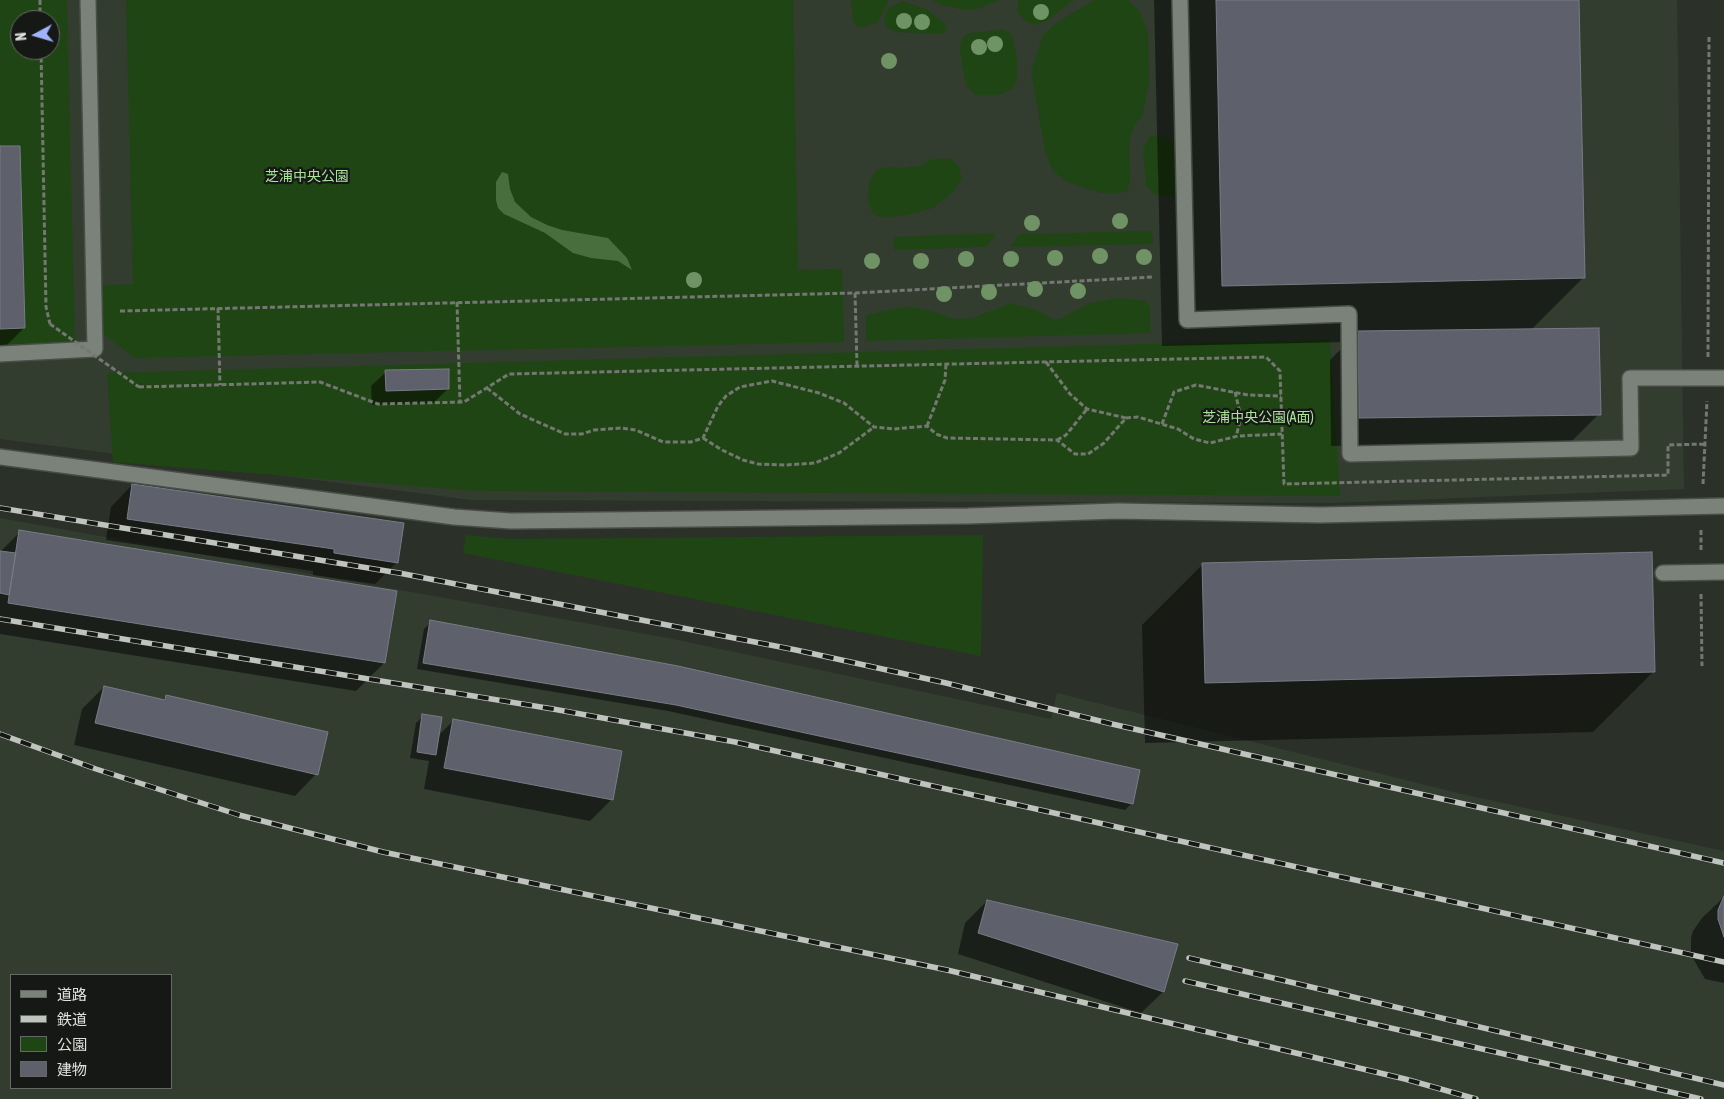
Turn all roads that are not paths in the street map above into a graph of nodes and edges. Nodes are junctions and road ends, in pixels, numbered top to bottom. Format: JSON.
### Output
{"nodes":[{"id":1,"x":88,"y":0,"type":"edge"},
{"id":2,"x":1180,"y":0,"type":"edge"},
{"id":3,"x":0,"y":354,"type":"edge"},
{"id":4,"x":1724,"y":378,"type":"edge"},
{"id":5,"x":0,"y":457,"type":"edge"},
{"id":6,"x":1724,"y":506,"type":"edge"},
{"id":7,"x":1724,"y":572,"type":"edge"},
{"id":8,"x":1663,"y":573,"type":"dead end"}],
"edges":[{"from":1,"to":3,"type":"street"},
{"from":2,"to":4,"type":"street"},
{"from":5,"to":6,"type":"street"},
{"from":7,"to":8,"type":"street"}]}
